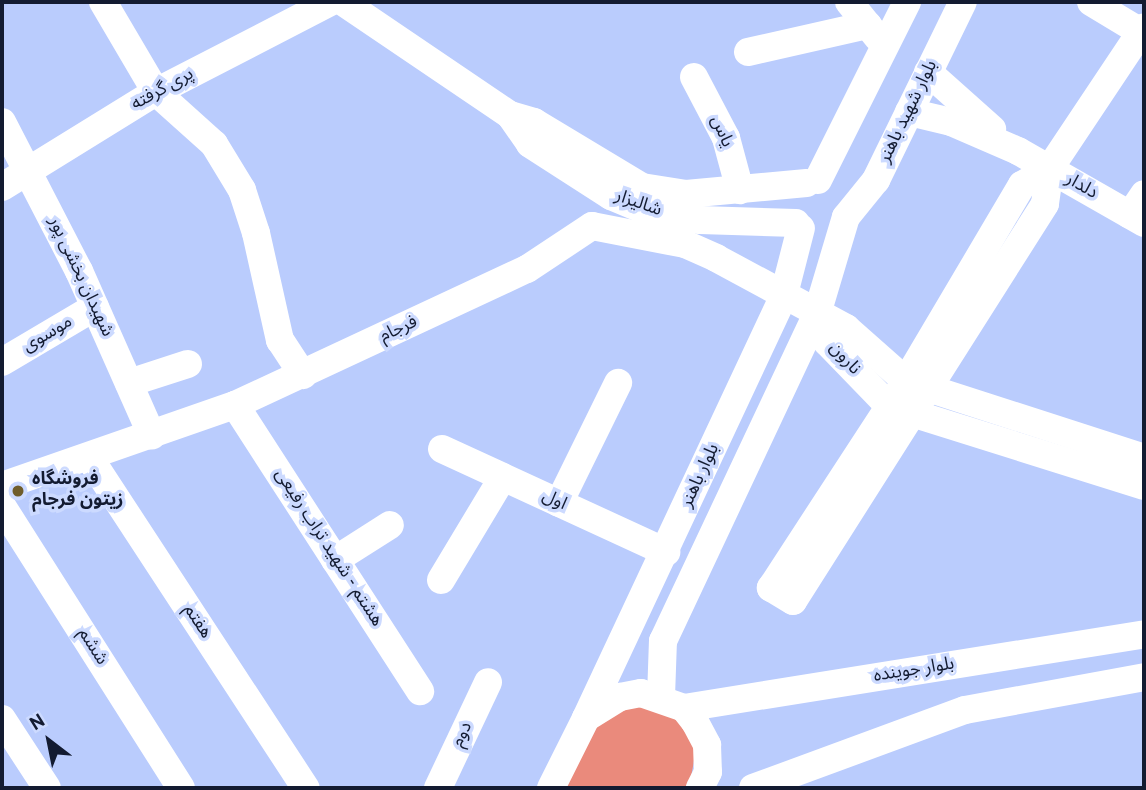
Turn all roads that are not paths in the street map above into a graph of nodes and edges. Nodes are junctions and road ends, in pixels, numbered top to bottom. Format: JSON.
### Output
{"nodes":[{"id":1,"x":103,"y":2,"type":"edge"},
{"id":2,"x":330,"y":2,"type":"edge"},
{"id":3,"x":343,"y":2,"type":"edge"},
{"id":4,"x":849,"y":2,"type":"edge"},
{"id":5,"x":907,"y":2,"type":"edge"},
{"id":6,"x":963,"y":2,"type":"edge"},
{"id":7,"x":1091,"y":2,"type":"edge"},
{"id":8,"x":868,"y":25,"type":"junction"},
{"id":9,"x":1143,"y":31,"type":"edge"},
{"id":10,"x":885,"y":47,"type":"junction"},
{"id":11,"x":748,"y":52,"type":"dead end"},
{"id":12,"x":929,"y":72,"type":"junction"},
{"id":13,"x":694,"y":77,"type":"dead end"},
{"id":14,"x":156,"y":92,"type":"junction"},
{"id":15,"x":909,"y":112,"type":"junction"},
{"id":16,"x":2,"y":122,"type":"edge"},
{"id":17,"x":1018,"y":151,"type":"junction"},
{"id":18,"x":1050,"y":168,"type":"junction"},
{"id":19,"x":29,"y":171,"type":"junction"},
{"id":20,"x":812,"y":182,"type":"junction"},
{"id":21,"x":617,"y":186,"type":"junction"},
{"id":22,"x":2,"y":187,"type":"edge"},
{"id":23,"x":740,"y":190,"type":"junction"},
{"id":24,"x":1139,"y":211,"type":"edge"},
{"id":25,"x":846,"y":217,"type":"junction"},
{"id":26,"x":799,"y":225,"type":"junction"},
{"id":27,"x":592,"y":226,"type":"junction"},
{"id":28,"x":783,"y":298,"type":"junction"},
{"id":29,"x":95,"y":307,"type":"junction"},
{"id":30,"x":817,"y":314,"type":"junction"},
{"id":31,"x":2,"y":362,"type":"edge"},
{"id":32,"x":188,"y":364,"type":"dead end"},
{"id":33,"x":303,"y":375,"type":"junction"},
{"id":34,"x":129,"y":383,"type":"junction"},
{"id":35,"x":618,"y":383,"type":"dead end"},
{"id":36,"x":917,"y":385,"type":"junction"},
{"id":37,"x":235,"y":405,"type":"junction"},
{"id":38,"x":901,"y":410,"type":"junction"},
{"id":39,"x":152,"y":436,"type":"junction"},
{"id":40,"x":442,"y":449,"type":"dead end"},
{"id":41,"x":89,"y":457,"type":"junction"},
{"id":42,"x":1144,"y":458,"type":"edge"},
{"id":43,"x":503,"y":477,"type":"junction"},
{"id":44,"x":2,"y":486,"type":"edge"},
{"id":45,"x":1144,"y":486,"type":"edge"},
{"id":46,"x":559,"y":503,"type":"junction"},
{"id":47,"x":2,"y":506,"type":"edge"},
{"id":48,"x":390,"y":525,"type":"dead end"},
{"id":49,"x":666,"y":552,"type":"junction"},
{"id":50,"x":335,"y":560,"type":"junction"},
{"id":51,"x":441,"y":580,"type":"dead end"},
{"id":52,"x":1144,"y":634,"type":"edge"},
{"id":53,"x":1144,"y":677,"type":"edge"},
{"id":54,"x":488,"y":682,"type":"dead end"},
{"id":55,"x":420,"y":691,"type":"dead end"},
{"id":56,"x":672,"y":702,"type":"junction"},
{"id":57,"x":586,"y":718,"type":"junction"},
{"id":58,"x":2,"y":719,"type":"edge"},
{"id":59,"x":47,"y":788,"type":"edge"},
{"id":60,"x":181,"y":788,"type":"edge"},
{"id":61,"x":306,"y":788,"type":"edge"},
{"id":62,"x":438,"y":788,"type":"edge"},
{"id":63,"x":551,"y":788,"type":"edge"},
{"id":64,"x":701,"y":788,"type":"edge"},
{"id":65,"x":752,"y":788,"type":"edge"}],
"edges":[{"from":1,"to":14,"type":"street"},
{"from":2,"to":14,"type":"street","name":"پری گرفته"},
{"from":3,"to":21,"type":"street","name":"شالیزار"},
{"from":4,"to":8,"type":"street"},
{"from":5,"to":10,"type":"street"},
{"from":6,"to":12,"type":"street","name":"بلوار شهید باهنر"},
{"from":7,"to":9,"type":"street"},
{"from":8,"to":10,"type":"street"},
{"from":8,"to":11,"type":"street"},
{"from":9,"to":18,"type":"street"},
{"from":10,"to":20,"type":"street"},
{"from":12,"to":15,"type":"street","name":"بلوار شهید باهنر"},
{"from":12,"to":17,"type":"street"},
{"from":13,"to":23,"type":"street","name":"یاس"},
{"from":14,"to":19,"type":"street","name":"پری گرفته"},
{"from":14,"to":33,"type":"street"},
{"from":15,"to":17,"type":"street"},
{"from":15,"to":25,"type":"street","name":"بلوار شهید باهنر"},
{"from":16,"to":19,"type":"street","name":"شهیدان بخشی پور"},
{"from":17,"to":18,"type":"street","name":"دلدار"},
{"from":18,"to":24,"type":"street","name":"دلدار"},
{"from":18,"to":36,"type":"street"},
{"from":19,"to":22,"type":"street","name":"پری گرفته"},
{"from":19,"to":29,"type":"street","name":"شهیدان بخشی پور"},
{"from":20,"to":23,"type":"street","name":"شالیزار"},
{"from":20,"to":25,"type":"street"},
{"from":20,"to":26,"type":"street"},
{"from":21,"to":23,"type":"street","name":"شالیزار"},
{"from":21,"to":26,"type":"street","name":"شالیزار"},
{"from":21,"to":27,"type":"street"},
{"from":25,"to":26,"type":"street"},
{"from":25,"to":30,"type":"street","name":"بلوار باهنر"},
{"from":26,"to":28,"type":"street","name":"بلوار باهنر"},
{"from":27,"to":28,"type":"street"},
{"from":27,"to":33,"type":"street","name":"فرجام"},
{"from":28,"to":30,"type":"street"},
{"from":28,"to":49,"type":"street","name":"بلوار باهنر"},
{"from":29,"to":31,"type":"street","name":"موسوی"},
{"from":29,"to":34,"type":"street","name":"شهیدان بخشی پور"},
{"from":30,"to":36,"type":"street","name":"نارون"},
{"from":30,"to":38,"type":"street","name":"نارون"},
{"from":30,"to":56,"type":"street","name":"بلوار باهنر"},
{"from":32,"to":34,"type":"street"},
{"from":33,"to":37,"type":"street","name":"فرجام"},
{"from":34,"to":39,"type":"street","name":"شهیدان بخشی پور"},
{"from":35,"to":46,"type":"street"},
{"from":36,"to":38,"type":"street"},
{"from":36,"to":42,"type":"street","name":"نارون"},
{"from":37,"to":39,"type":"street","name":"فرجام"},
{"from":37,"to":50,"type":"street","name":"هشتم - شهید تراب رفیعی"},
{"from":38,"to":38,"type":"street"},
{"from":38,"to":45,"type":"street","name":"نارون"},
{"from":39,"to":41,"type":"street","name":"فرجام"},
{"from":40,"to":43,"type":"street","name":"اول"},
{"from":41,"to":44,"type":"street","name":"فرجام"},
{"from":41,"to":61,"type":"street","name":"هفتم"},
{"from":43,"to":46,"type":"street","name":"اول"},
{"from":43,"to":51,"type":"street"},
{"from":46,"to":49,"type":"street","name":"اول"},
{"from":47,"to":60,"type":"street","name":"ششم"},
{"from":48,"to":50,"type":"street"},
{"from":49,"to":57,"type":"street","name":"بلوار باهنر"},
{"from":50,"to":55,"type":"street","name":"هشتم - شهید تراب رفیعی"},
{"from":52,"to":56,"type":"street","name":"بلوار جوینده"},
{"from":53,"to":65,"type":"street"},
{"from":54,"to":62,"type":"street","name":"دوم"},
{"from":56,"to":57,"type":"street","name":"بلوار جوینده"},
{"from":56,"to":64,"type":"street"},
{"from":57,"to":63,"type":"street","name":"بلوار باهنر"},
{"from":58,"to":59,"type":"street"}]}
